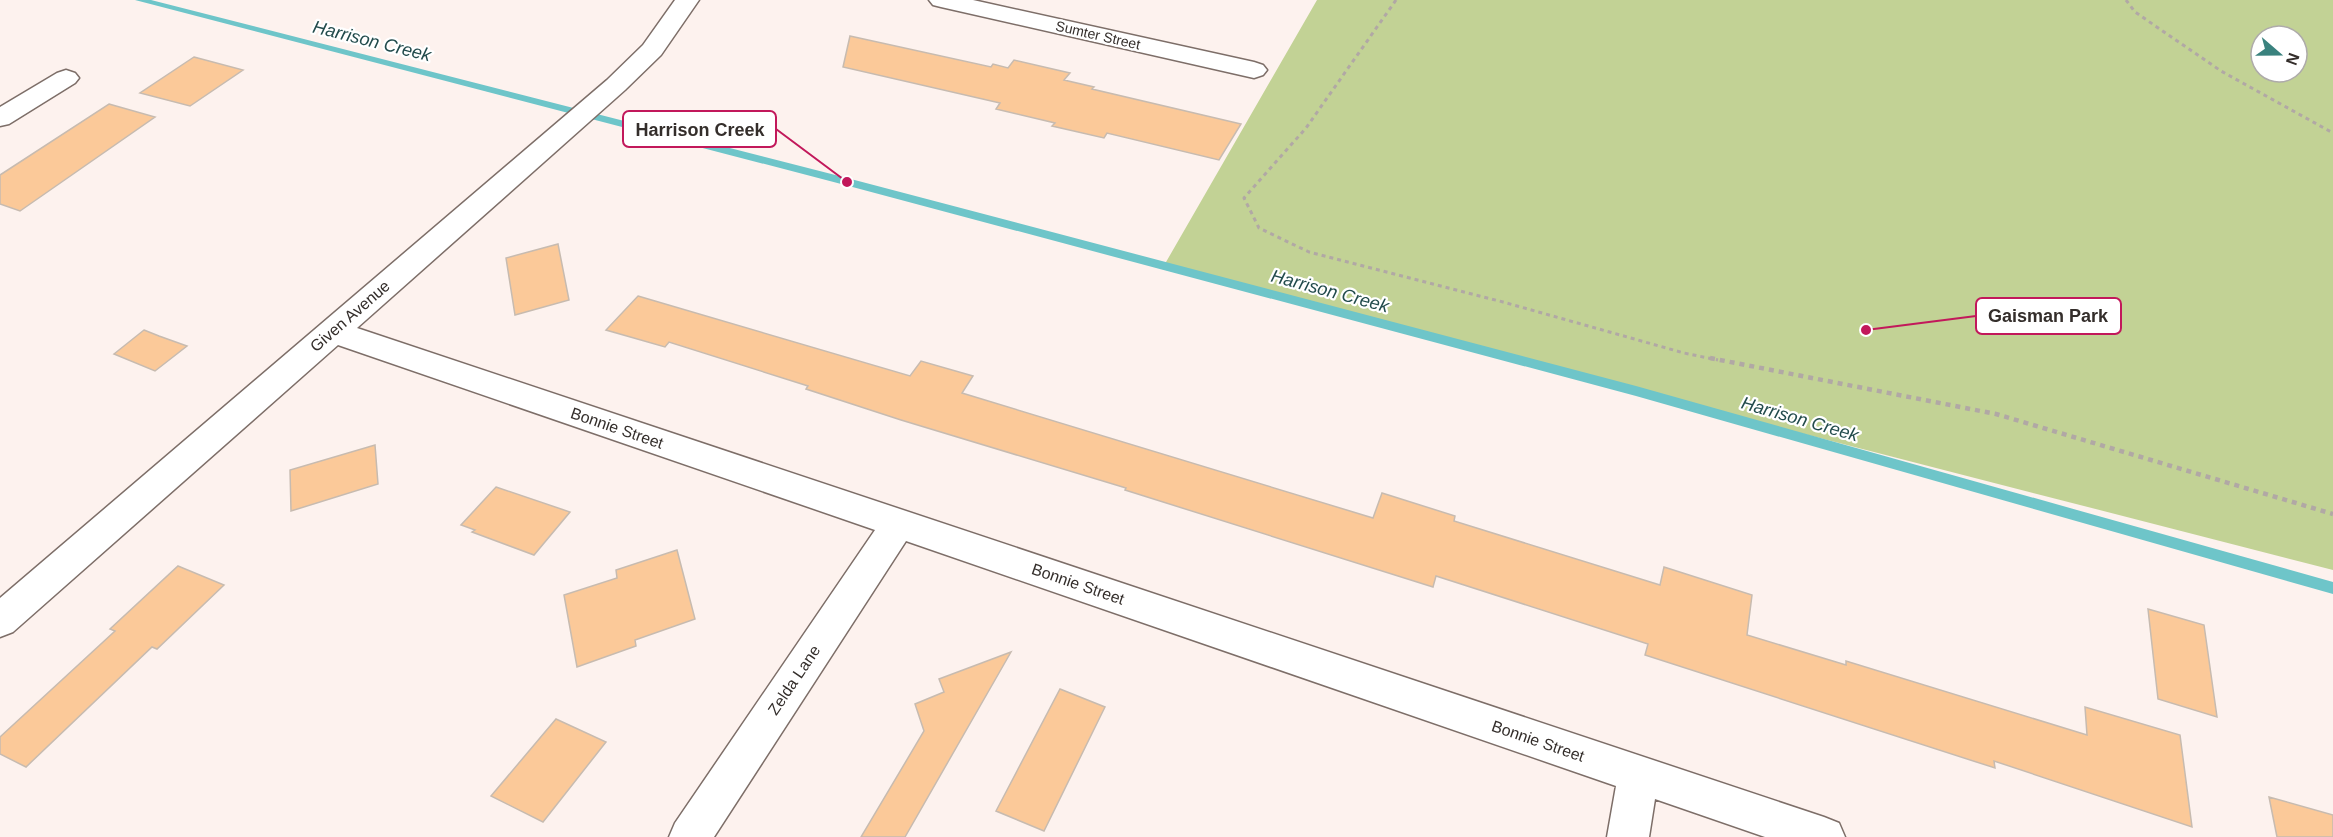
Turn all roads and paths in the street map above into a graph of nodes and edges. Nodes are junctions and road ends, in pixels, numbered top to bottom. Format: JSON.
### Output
{"nodes":[{"id":1,"x":687,"y":0,"type":"edge"},
{"id":2,"x":941,"y":0,"type":"edge"},
{"id":3,"x":1057,"y":0,"type":"edge"},
{"id":4,"x":1396,"y":0,"type":"edge"},
{"id":5,"x":2126,"y":0,"type":"edge"},
{"id":6,"x":1040,"y":22,"type":"junction"},
{"id":7,"x":1254,"y":70,"type":"dead end"},
{"id":8,"x":66,"y":78,"type":"dead end"},
{"id":9,"x":0,"y":118,"type":"edge"},
{"id":10,"x":2333,"y":133,"type":"edge"},
{"id":11,"x":332,"y":331,"type":"junction"},
{"id":12,"x":2333,"y":514,"type":"edge"},
{"id":13,"x":898,"y":524,"type":"junction"},
{"id":14,"x":0,"y":621,"type":"edge"},
{"id":15,"x":1638,"y":775,"type":"junction"},
{"id":16,"x":690,"y":837,"type":"edge"},
{"id":17,"x":1628,"y":837,"type":"edge"},
{"id":18,"x":1824,"y":837,"type":"edge"}],
"edges":[{"from":1,"to":11,"type":"street","name":"Given Avenue"},
{"from":2,"to":6,"type":"street","name":"Sumter Street"},
{"from":3,"to":6,"type":"street"},
{"from":4,"to":12,"type":"path"},
{"from":5,"to":10,"type":"path"},
{"from":6,"to":7,"type":"street","name":"Sumter Street"},
{"from":8,"to":9,"type":"street"},
{"from":11,"to":13,"type":"street","name":"Bonnie Street"},
{"from":11,"to":14,"type":"street","name":"Given Avenue"},
{"from":13,"to":15,"type":"street","name":"Bonnie Street"},
{"from":13,"to":16,"type":"street","name":"Zelda Lane"},
{"from":15,"to":17,"type":"street"},
{"from":15,"to":18,"type":"street","name":"Bonnie Street"}]}
